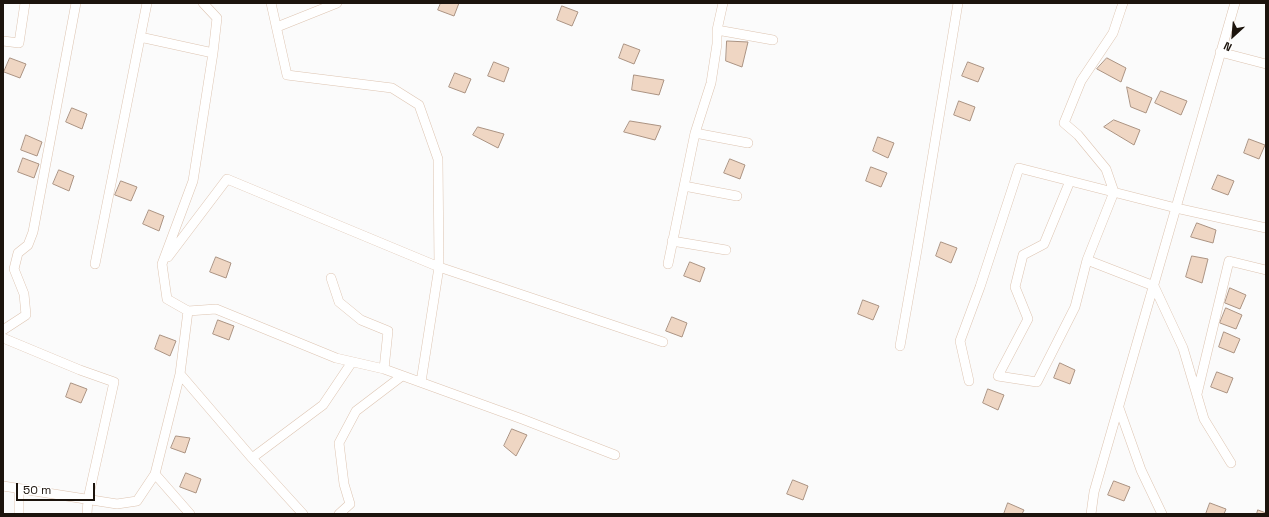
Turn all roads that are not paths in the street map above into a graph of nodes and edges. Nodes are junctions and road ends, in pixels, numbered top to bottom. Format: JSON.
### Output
{"nodes":[{"id":1,"x":25,"y":3,"type":"edge"},
{"id":2,"x":76,"y":3,"type":"edge"},
{"id":3,"x":147,"y":3,"type":"edge"},
{"id":4,"x":203,"y":3,"type":"edge"},
{"id":5,"x":271,"y":3,"type":"edge"},
{"id":6,"x":337,"y":3,"type":"edge"},
{"id":7,"x":723,"y":3,"type":"edge"},
{"id":8,"x":958,"y":3,"type":"edge"},
{"id":9,"x":1123,"y":3,"type":"edge"},
{"id":10,"x":1234,"y":3,"type":"edge"},
{"id":11,"x":277,"y":27,"type":"junction"},
{"id":12,"x":717,"y":30,"type":"junction"},
{"id":13,"x":140,"y":37,"type":"junction"},
{"id":14,"x":773,"y":40,"type":"dead end"},
{"id":15,"x":3,"y":41,"type":"edge"},
{"id":16,"x":1220,"y":52,"type":"junction"},
{"id":17,"x":214,"y":53,"type":"junction"},
{"id":18,"x":1266,"y":64,"type":"edge"},
{"id":19,"x":695,"y":133,"type":"junction"},
{"id":20,"x":748,"y":143,"type":"dead end"},
{"id":21,"x":1070,"y":181,"type":"junction"},
{"id":22,"x":684,"y":186,"type":"junction"},
{"id":23,"x":1114,"y":192,"type":"junction"},
{"id":24,"x":737,"y":196,"type":"dead end"},
{"id":25,"x":1176,"y":208,"type":"junction"},
{"id":26,"x":1266,"y":228,"type":"edge"},
{"id":27,"x":672,"y":241,"type":"junction"},
{"id":28,"x":726,"y":250,"type":"dead end"},
{"id":29,"x":1087,"y":260,"type":"junction"},
{"id":30,"x":95,"y":264,"type":"dead end"},
{"id":31,"x":162,"y":264,"type":"junction"},
{"id":32,"x":668,"y":264,"type":"dead end"},
{"id":33,"x":439,"y":267,"type":"junction"},
{"id":34,"x":1266,"y":270,"type":"edge"},
{"id":35,"x":331,"y":278,"type":"dead end"},
{"id":36,"x":1154,"y":286,"type":"junction"},
{"id":37,"x":188,"y":311,"type":"junction"},
{"id":38,"x":3,"y":330,"type":"edge"},
{"id":39,"x":3,"y":338,"type":"edge"},
{"id":40,"x":663,"y":342,"type":"dead end"},
{"id":41,"x":900,"y":346,"type":"dead end"},
{"id":42,"x":352,"y":362,"type":"junction"},
{"id":43,"x":384,"y":370,"type":"junction"},
{"id":44,"x":180,"y":374,"type":"junction"},
{"id":45,"x":402,"y":376,"type":"junction"},
{"id":46,"x":969,"y":381,"type":"dead end"},
{"id":47,"x":421,"y":382,"type":"junction"},
{"id":48,"x":1197,"y":396,"type":"junction"},
{"id":49,"x":1119,"y":408,"type":"junction"},
{"id":50,"x":614,"y":455,"type":"dead end"},
{"id":51,"x":252,"y":458,"type":"junction"},
{"id":52,"x":1231,"y":462,"type":"dead end"},
{"id":53,"x":155,"y":474,"type":"junction"},
{"id":54,"x":3,"y":486,"type":"edge"},
{"id":55,"x":19,"y":489,"type":"junction"},
{"id":56,"x":88,"y":499,"type":"junction"},
{"id":57,"x":19,"y":514,"type":"edge"},
{"id":58,"x":87,"y":514,"type":"edge"},
{"id":59,"x":190,"y":514,"type":"edge"},
{"id":60,"x":303,"y":514,"type":"edge"},
{"id":61,"x":339,"y":514,"type":"edge"},
{"id":62,"x":1091,"y":514,"type":"edge"},
{"id":63,"x":1162,"y":514,"type":"edge"}],
"edges":[{"from":1,"to":15,"type":"street"},
{"from":2,"to":38,"type":"street"},
{"from":3,"to":13,"type":"street"},
{"from":4,"to":17,"type":"street"},
{"from":5,"to":11,"type":"street"},
{"from":6,"to":11,"type":"street"},
{"from":7,"to":12,"type":"street"},
{"from":8,"to":41,"type":"street"},
{"from":9,"to":23,"type":"street"},
{"from":10,"to":16,"type":"street"},
{"from":11,"to":33,"type":"street"},
{"from":12,"to":14,"type":"street"},
{"from":12,"to":19,"type":"street"},
{"from":13,"to":17,"type":"street"},
{"from":13,"to":30,"type":"street"},
{"from":16,"to":18,"type":"street"},
{"from":16,"to":25,"type":"street"},
{"from":17,"to":31,"type":"street"},
{"from":19,"to":20,"type":"street"},
{"from":19,"to":22,"type":"street"},
{"from":21,"to":23,"type":"street"},
{"from":21,"to":29,"type":"street"},
{"from":21,"to":46,"type":"street"},
{"from":22,"to":24,"type":"street"},
{"from":22,"to":27,"type":"street"},
{"from":23,"to":25,"type":"street"},
{"from":23,"to":29,"type":"street"},
{"from":25,"to":26,"type":"street"},
{"from":25,"to":36,"type":"street"},
{"from":27,"to":28,"type":"street"},
{"from":27,"to":32,"type":"street"},
{"from":29,"to":36,"type":"street"},
{"from":31,"to":33,"type":"street"},
{"from":31,"to":37,"type":"street"},
{"from":33,"to":40,"type":"street"},
{"from":33,"to":47,"type":"street"},
{"from":34,"to":48,"type":"street"},
{"from":35,"to":43,"type":"street"},
{"from":36,"to":48,"type":"street"},
{"from":36,"to":49,"type":"street"},
{"from":37,"to":42,"type":"street"},
{"from":37,"to":44,"type":"street"},
{"from":39,"to":56,"type":"street"},
{"from":42,"to":43,"type":"street"},
{"from":42,"to":51,"type":"street"},
{"from":43,"to":45,"type":"street"},
{"from":44,"to":51,"type":"street"},
{"from":44,"to":53,"type":"street"},
{"from":45,"to":47,"type":"street"},
{"from":45,"to":61,"type":"street"},
{"from":47,"to":50,"type":"street"},
{"from":48,"to":52,"type":"street"},
{"from":49,"to":62,"type":"street"},
{"from":49,"to":63,"type":"street"},
{"from":51,"to":60,"type":"street"},
{"from":53,"to":56,"type":"street"},
{"from":53,"to":59,"type":"street"},
{"from":54,"to":55,"type":"street"},
{"from":55,"to":56,"type":"street"},
{"from":55,"to":57,"type":"street"},
{"from":56,"to":58,"type":"street"}]}
